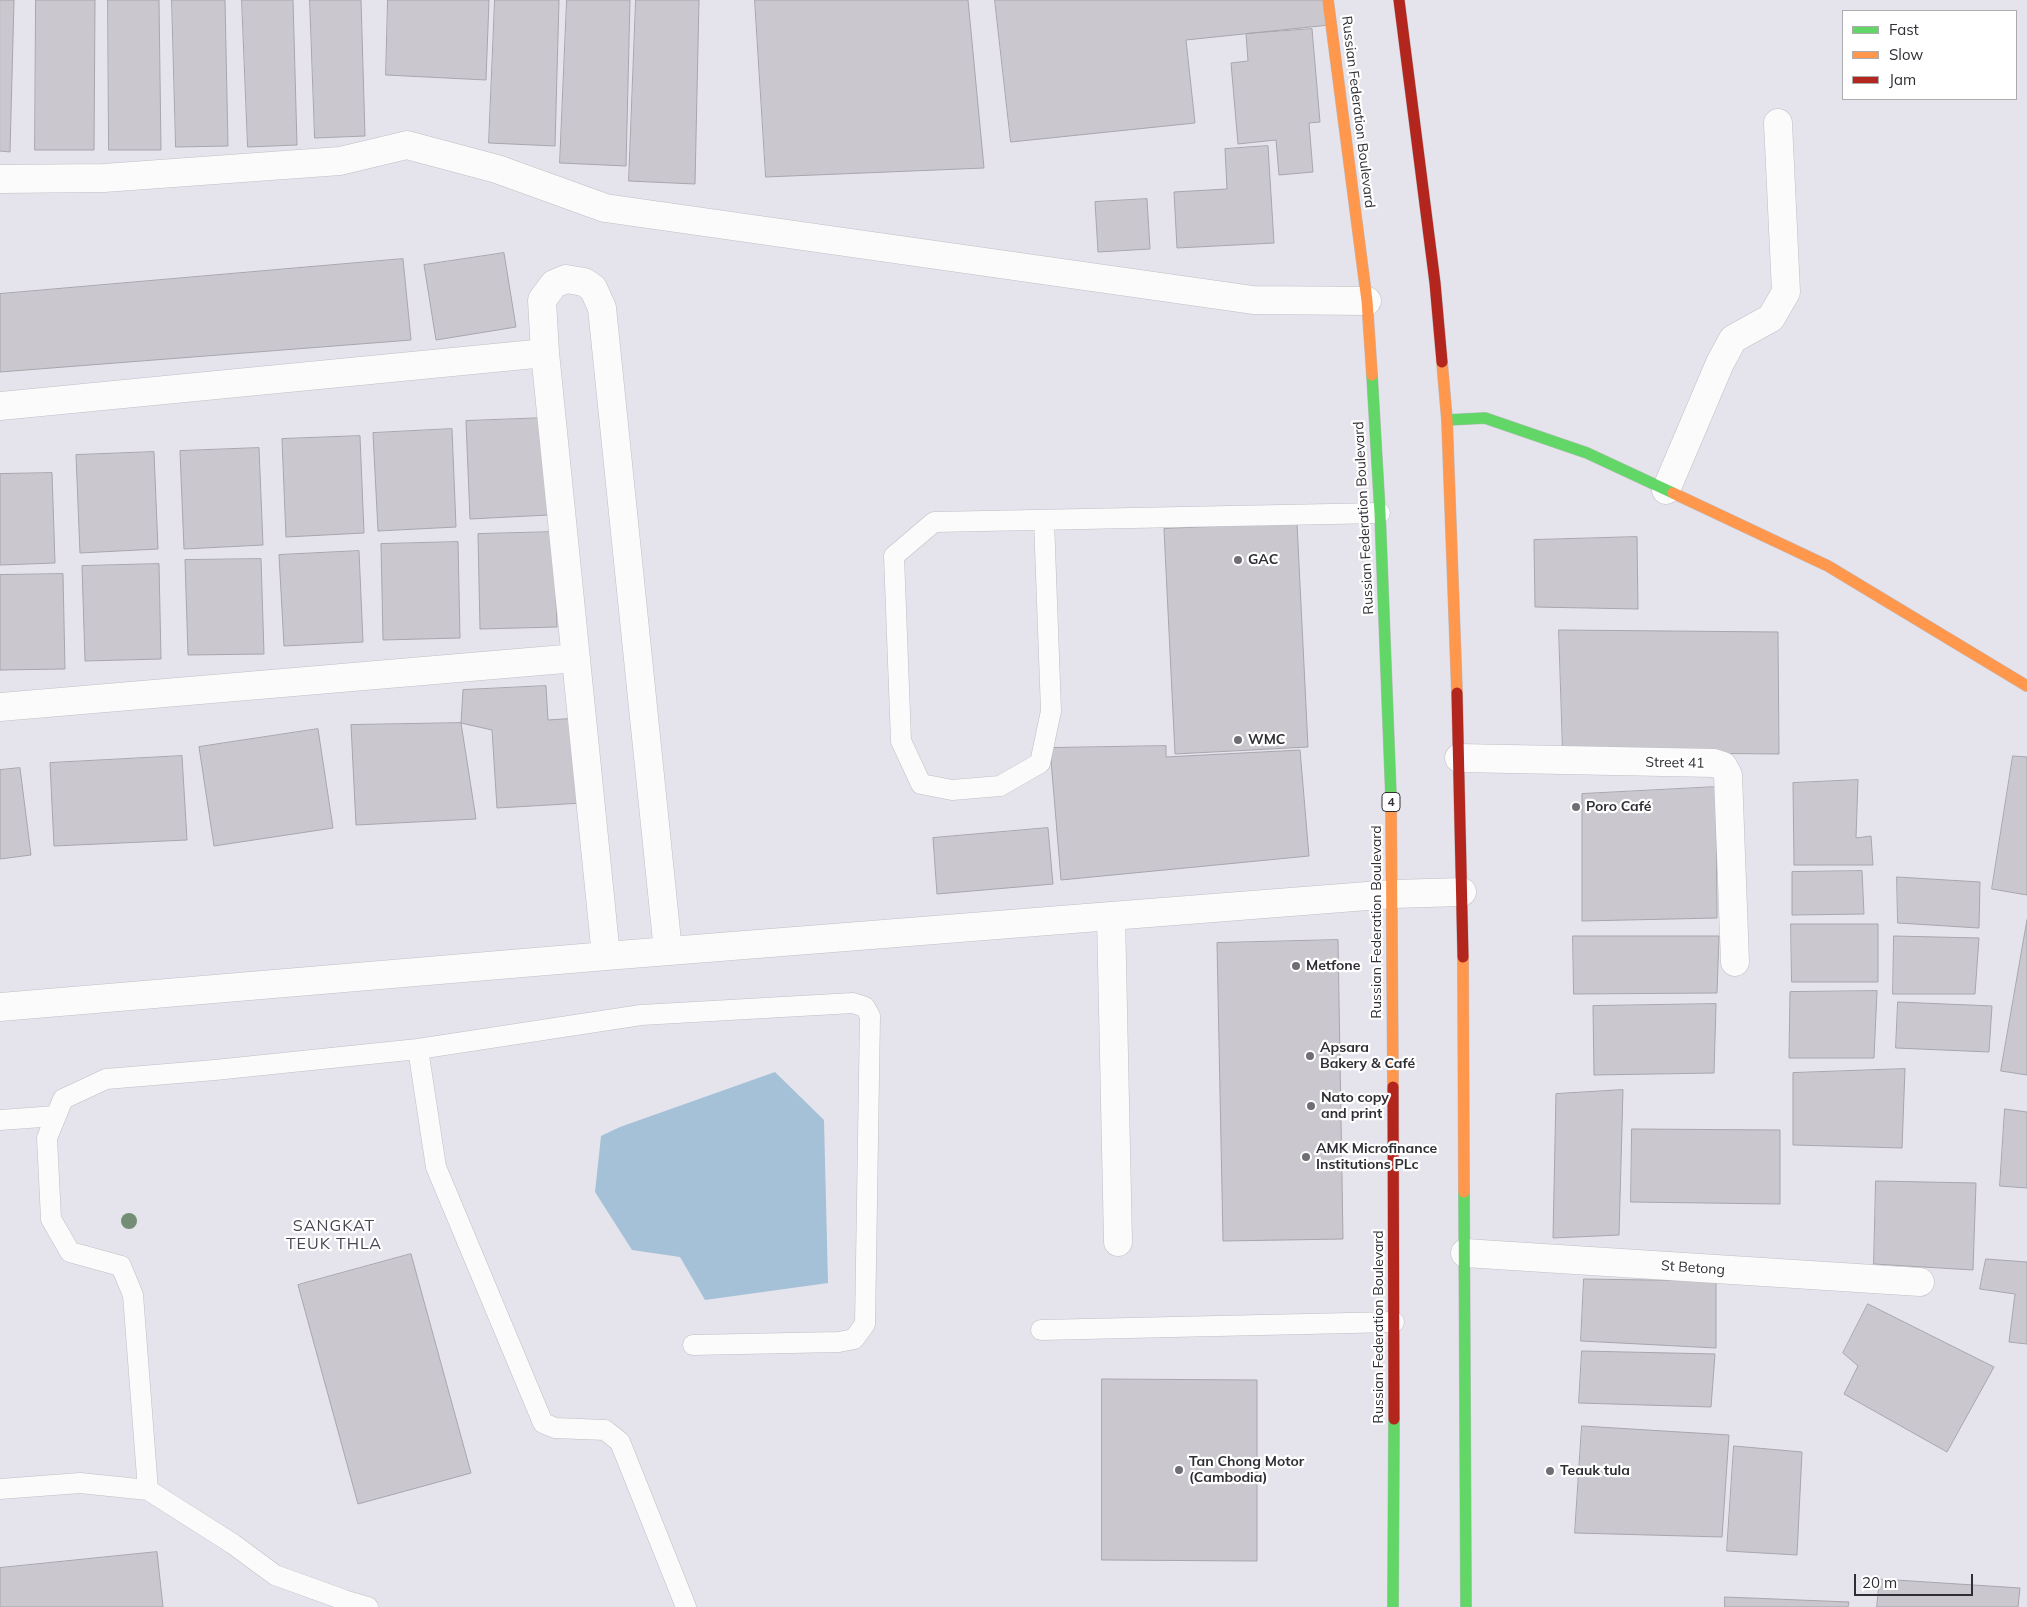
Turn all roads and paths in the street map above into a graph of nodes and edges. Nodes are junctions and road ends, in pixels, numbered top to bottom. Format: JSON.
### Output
{"nodes":[{"id":1,"x":1328,"y":0,"type":"edge"},
{"id":2,"x":1399,"y":0,"type":"edge"},
{"id":3,"x":1778,"y":123,"type":"dead end"},
{"id":4,"x":0,"y":179,"type":"edge"},
{"id":5,"x":1367,"y":301,"type":"junction"},
{"id":6,"x":545,"y":354,"type":"junction"},
{"id":7,"x":0,"y":406,"type":"edge"},
{"id":8,"x":1447,"y":420,"type":"junction"},
{"id":9,"x":1666,"y":490,"type":"junction"},
{"id":10,"x":1380,"y":513,"type":"junction"},
{"id":11,"x":1044,"y":520,"type":"junction"},
{"id":12,"x":576,"y":658,"type":"junction"},
{"id":13,"x":2027,"y":686,"type":"edge"},
{"id":14,"x":0,"y":707,"type":"edge"},
{"id":15,"x":1459,"y":758,"type":"junction"},
{"id":16,"x":1462,"y":892,"type":"junction"},
{"id":17,"x":1392,"y":894,"type":"junction"},
{"id":18,"x":1112,"y":916,"type":"junction"},
{"id":19,"x":668,"y":951,"type":"junction"},
{"id":20,"x":606,"y":956,"type":"junction"},
{"id":21,"x":1735,"y":962,"type":"dead end"},
{"id":22,"x":0,"y":1007,"type":"edge"},
{"id":23,"x":418,"y":1049,"type":"junction"},
{"id":24,"x":56,"y":1116,"type":"junction"},
{"id":25,"x":0,"y":1120,"type":"edge"},
{"id":26,"x":1118,"y":1242,"type":"dead end"},
{"id":27,"x":1465,"y":1253,"type":"junction"},
{"id":28,"x":1920,"y":1282,"type":"dead end"},
{"id":29,"x":1394,"y":1322,"type":"junction"},
{"id":30,"x":1041,"y":1330,"type":"dead end"},
{"id":31,"x":693,"y":1345,"type":"dead end"},
{"id":32,"x":0,"y":1489,"type":"edge"},
{"id":33,"x":148,"y":1490,"type":"junction"},
{"id":34,"x":368,"y":1607,"type":"edge"},
{"id":35,"x":686,"y":1607,"type":"edge"},
{"id":36,"x":1394,"y":1607,"type":"edge"},
{"id":37,"x":1466,"y":1607,"type":"edge"}],
"edges":[{"from":1,"to":5,"type":"main road","name":"Russian Federation Boulevard","number":"4"},
{"from":2,"to":8,"type":"main road"},
{"from":3,"to":9,"type":"street"},
{"from":4,"to":5,"type":"street"},
{"from":5,"to":10,"type":"main road","name":"Russian Federation Boulevard","number":"4"},
{"from":6,"to":7,"type":"street"},
{"from":6,"to":12,"type":"street"},
{"from":6,"to":19,"type":"street"},
{"from":8,"to":9,"type":"main road"},
{"from":8,"to":15,"type":"main road"},
{"from":9,"to":13,"type":"main road"},
{"from":10,"to":11,"type":"lane"},
{"from":10,"to":17,"type":"main road","name":"Russian Federation Boulevard","number":"4"},
{"from":11,"to":11,"type":"lane"},
{"from":12,"to":14,"type":"street"},
{"from":12,"to":20,"type":"street"},
{"from":15,"to":16,"type":"main road"},
{"from":15,"to":21,"type":"street","name":"Street 41"},
{"from":16,"to":17,"type":"street"},
{"from":16,"to":27,"type":"main road"},
{"from":17,"to":18,"type":"street"},
{"from":17,"to":29,"type":"main road","name":"Russian Federation Boulevard","number":"4"},
{"from":18,"to":19,"type":"street"},
{"from":18,"to":26,"type":"street"},
{"from":19,"to":20,"type":"street"},
{"from":20,"to":22,"type":"street"},
{"from":23,"to":24,"type":"lane"},
{"from":23,"to":31,"type":"lane"},
{"from":23,"to":35,"type":"lane"},
{"from":24,"to":25,"type":"lane"},
{"from":24,"to":33,"type":"lane"},
{"from":27,"to":28,"type":"street","name":"St Betong"},
{"from":27,"to":37,"type":"main road"},
{"from":29,"to":30,"type":"lane"},
{"from":29,"to":36,"type":"main road","name":"Russian Federation Boulevard","number":"4"},
{"from":32,"to":33,"type":"lane"},
{"from":33,"to":34,"type":"lane"}]}
